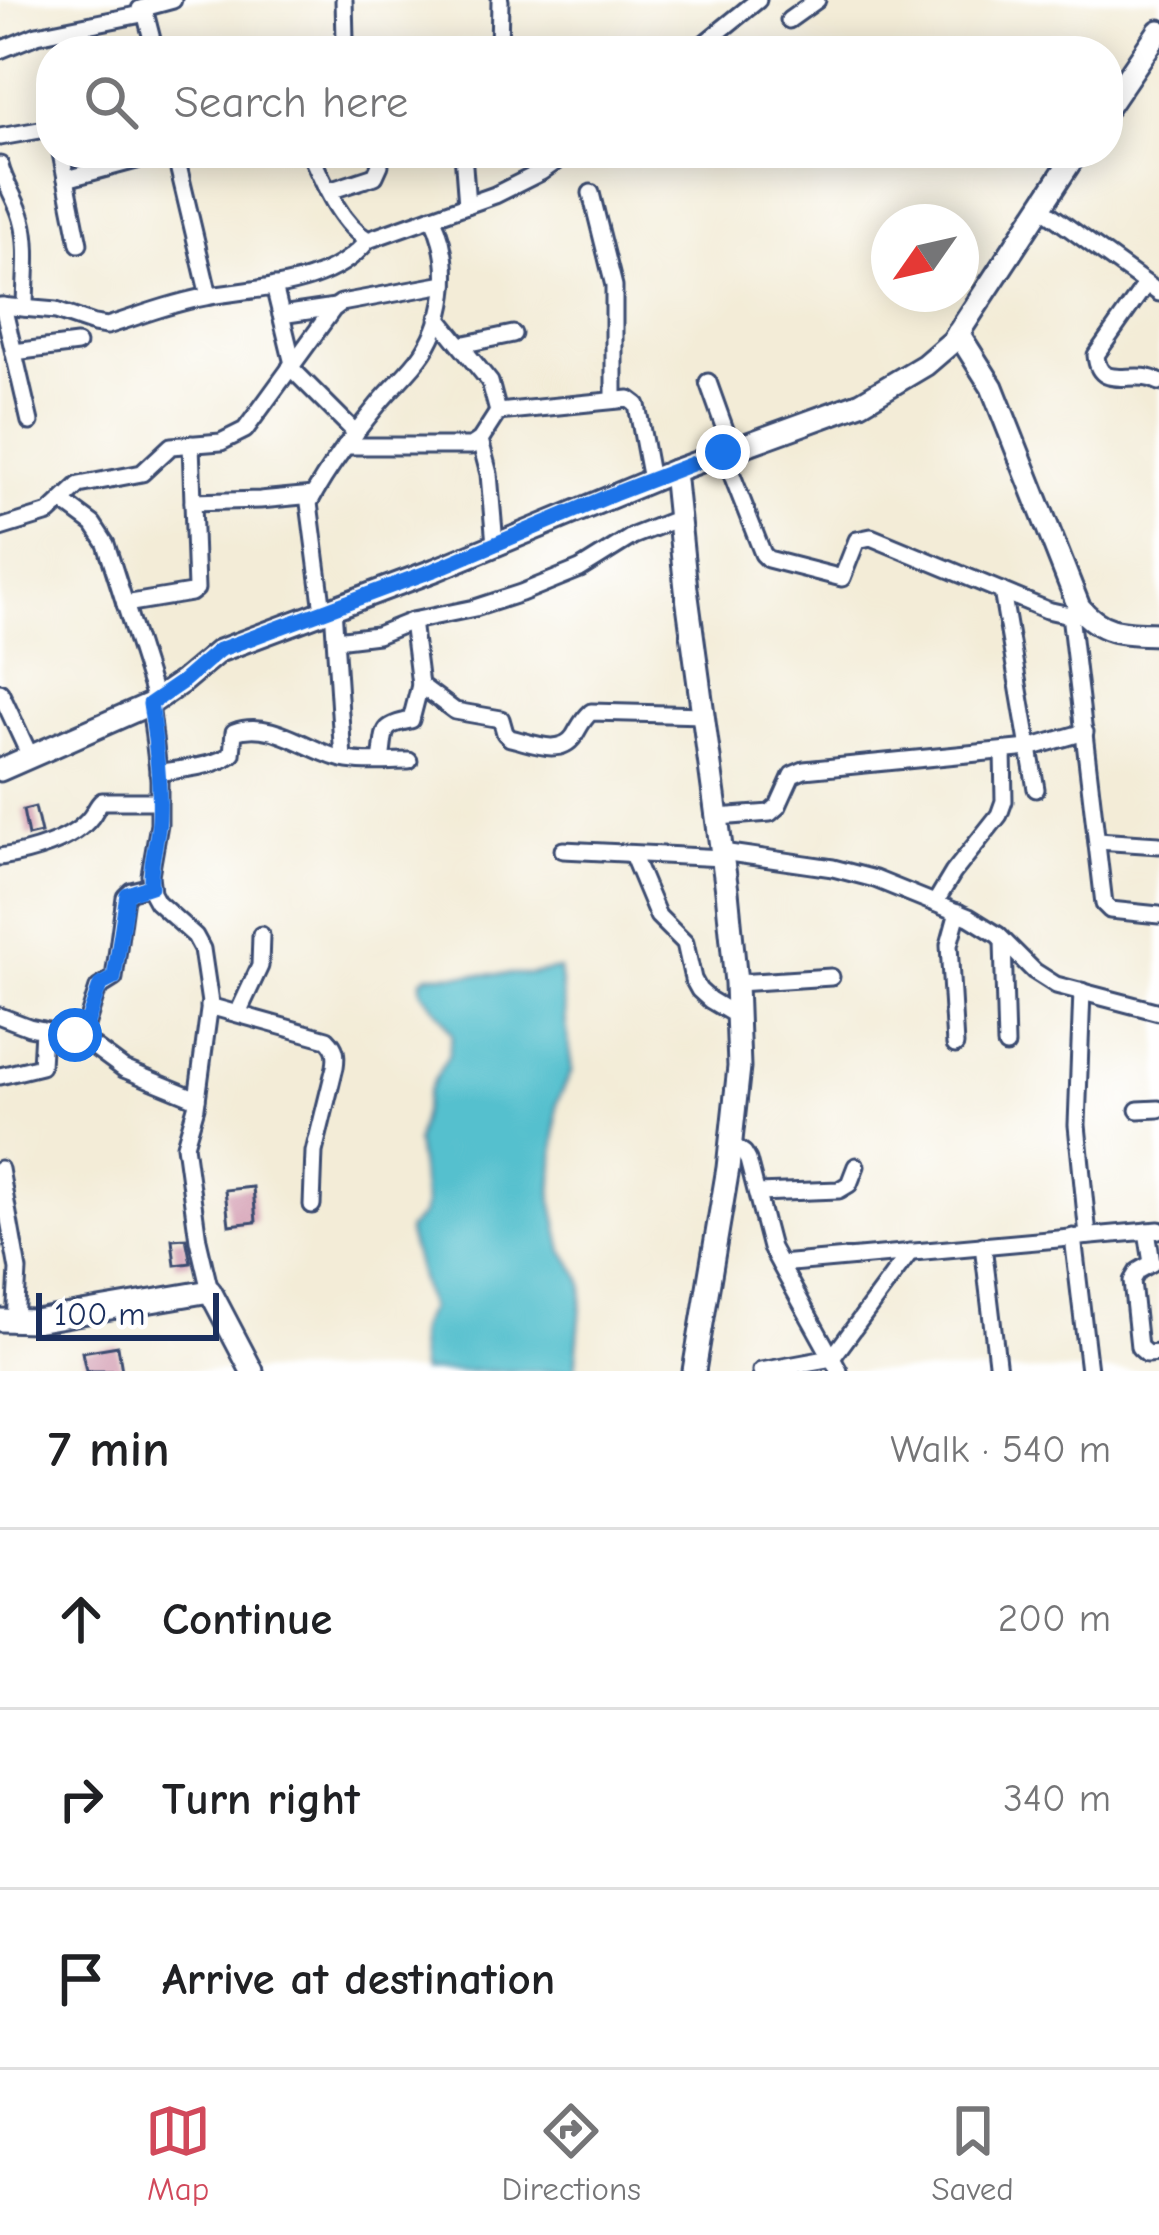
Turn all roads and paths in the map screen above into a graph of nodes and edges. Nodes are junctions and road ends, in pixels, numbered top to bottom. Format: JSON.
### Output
{"nodes":[{"id":1,"x":173,"y":0,"type":"edge"},
{"id":2,"x":344,"y":0,"type":"edge"},
{"id":3,"x":500,"y":0,"type":"edge"},
{"id":4,"x":758,"y":0,"type":"edge"},
{"id":5,"x":817,"y":0,"type":"edge"},
{"id":6,"x":140,"y":8,"type":"edge"},
{"id":7,"x":789,"y":20,"type":"dead end"},
{"id":8,"x":1159,"y":31,"type":"edge"},
{"id":9,"x":152,"y":36,"type":"edge"},
{"id":10,"x":344,"y":36,"type":"edge"},
{"id":11,"x":499,"y":36,"type":"edge"},
{"id":12,"x":714,"y":36,"type":"edge"},
{"id":13,"x":0,"y":50,"type":"edge"},
{"id":14,"x":1123,"y":84,"type":"edge"},
{"id":15,"x":36,"y":131,"type":"edge"},
{"id":16,"x":0,"y":137,"type":"edge"},
{"id":17,"x":0,"y":165,"type":"edge"},
{"id":18,"x":64,"y":168,"type":"edge"},
{"id":19,"x":107,"y":168,"type":"edge"},
{"id":20,"x":179,"y":168,"type":"edge"},
{"id":21,"x":317,"y":168,"type":"edge"},
{"id":22,"x":379,"y":168,"type":"edge"},
{"id":23,"x":462,"y":168,"type":"edge"},
{"id":24,"x":544,"y":168,"type":"edge"},
{"id":25,"x":1066,"y":168,"type":"edge"},
{"id":26,"x":66,"y":179,"type":"junction"},
{"id":27,"x":328,"y":191,"type":"junction"},
{"id":28,"x":591,"y":193,"type":"dead end"},
{"id":29,"x":467,"y":205,"type":"junction"},
{"id":30,"x":1040,"y":207,"type":"junction"},
{"id":31,"x":433,"y":218,"type":"junction"},
{"id":32,"x":368,"y":241,"type":"junction"},
{"id":33,"x":80,"y":244,"type":"dead end"},
{"id":34,"x":445,"y":284,"type":"junction"},
{"id":35,"x":274,"y":286,"type":"junction"},
{"id":36,"x":1153,"y":289,"type":"edge"},
{"id":37,"x":209,"y":296,"type":"junction"},
{"id":38,"x":2,"y":306,"type":"edge"},
{"id":39,"x":335,"y":307,"type":"junction"},
{"id":40,"x":25,"y":308,"type":"junction"},
{"id":41,"x":281,"y":315,"type":"junction"},
{"id":42,"x":439,"y":317,"type":"junction"},
{"id":43,"x":958,"y":333,"type":"junction"},
{"id":44,"x":512,"y":334,"type":"dead end"},
{"id":45,"x":77,"y":344,"type":"dead end"},
{"id":46,"x":460,"y":345,"type":"junction"},
{"id":47,"x":14,"y":352,"type":"junction"},
{"id":48,"x":292,"y":366,"type":"junction"},
{"id":49,"x":708,"y":382,"type":"dead end"},
{"id":50,"x":1159,"y":382,"type":"edge"},
{"id":51,"x":614,"y":400,"type":"junction"},
{"id":52,"x":498,"y":412,"type":"junction"},
{"id":53,"x":30,"y":422,"type":"dead end"},
{"id":54,"x":350,"y":440,"type":"junction"},
{"id":55,"x":480,"y":440,"type":"junction"},
{"id":56,"x":191,"y":444,"type":"junction"},
{"id":57,"x":728,"y":451,"type":"junction"},
{"id":58,"x":674,"y":472,"type":"junction"},
{"id":59,"x":651,"y":480,"type":"junction"},
{"id":60,"x":313,"y":495,"type":"junction"},
{"id":61,"x":62,"y":501,"type":"junction"},
{"id":62,"x":193,"y":502,"type":"junction"},
{"id":63,"x":679,"y":518,"type":"junction"},
{"id":64,"x":0,"y":528,"type":"edge"},
{"id":65,"x":495,"y":544,"type":"junction"},
{"id":66,"x":1002,"y":591,"type":"junction"},
{"id":67,"x":125,"y":604,"type":"junction"},
{"id":68,"x":328,"y":609,"type":"junction"},
{"id":69,"x":1077,"y":614,"type":"junction"},
{"id":70,"x":412,"y":621,"type":"junction"},
{"id":71,"x":1159,"y":634,"type":"edge"},
{"id":72,"x":336,"y":640,"type":"junction"},
{"id":73,"x":420,"y":686,"type":"junction"},
{"id":74,"x":0,"y":692,"type":"edge"},
{"id":75,"x":153,"y":703,"type":"junction"},
{"id":76,"x":704,"y":715,"type":"junction"},
{"id":77,"x":1085,"y":733,"type":"junction"},
{"id":78,"x":1029,"y":748,"type":"junction"},
{"id":79,"x":1003,"y":751,"type":"junction"},
{"id":80,"x":31,"y":757,"type":"junction"},
{"id":81,"x":343,"y":759,"type":"junction"},
{"id":82,"x":381,"y":761,"type":"junction"},
{"id":83,"x":409,"y":761,"type":"dead end"},
{"id":84,"x":0,"y":770,"type":"edge"},
{"id":85,"x":158,"y":773,"type":"junction"},
{"id":86,"x":1036,"y":789,"type":"dead end"},
{"id":87,"x":159,"y":800,"type":"junction"},
{"id":88,"x":718,"y":817,"type":"junction"},
{"id":89,"x":1097,"y":841,"type":"junction"},
{"id":90,"x":1159,"y":845,"type":"edge"},
{"id":91,"x":563,"y":850,"type":"dead end"},
{"id":92,"x":632,"y":854,"type":"junction"},
{"id":93,"x":723,"y":855,"type":"junction"},
{"id":94,"x":0,"y":857,"type":"edge"},
{"id":95,"x":151,"y":886,"type":"junction"},
{"id":96,"x":940,"y":894,"type":"junction"},
{"id":97,"x":958,"y":912,"type":"junction"},
{"id":98,"x":1159,"y":915,"type":"edge"},
{"id":99,"x":261,"y":935,"type":"dead end"},
{"id":100,"x":1003,"y":941,"type":"junction"},
{"id":101,"x":831,"y":977,"type":"dead end"},
{"id":102,"x":736,"y":983,"type":"junction"},
{"id":103,"x":1082,"y":991,"type":"junction"},
{"id":104,"x":209,"y":1006,"type":"junction"},
{"id":105,"x":1159,"y":1012,"type":"edge"},
{"id":106,"x":238,"y":1013,"type":"junction"},
{"id":107,"x":0,"y":1016,"type":"edge"},
{"id":108,"x":736,"y":1016,"type":"junction"},
{"id":109,"x":43,"y":1030,"type":"junction"},
{"id":110,"x":82,"y":1038,"type":"junction"},
{"id":111,"x":956,"y":1045,"type":"dead end"},
{"id":112,"x":1006,"y":1045,"type":"dead end"},
{"id":113,"x":0,"y":1076,"type":"edge"},
{"id":114,"x":197,"y":1099,"type":"junction"},
{"id":115,"x":1159,"y":1109,"type":"edge"},
{"id":116,"x":1138,"y":1111,"type":"dead end"},
{"id":117,"x":730,"y":1143,"type":"junction"},
{"id":118,"x":856,"y":1166,"type":"dead end"},
{"id":119,"x":0,"y":1169,"type":"edge"},
{"id":120,"x":758,"y":1193,"type":"junction"},
{"id":121,"x":312,"y":1204,"type":"dead end"},
{"id":122,"x":1153,"y":1231,"type":"edge"},
{"id":123,"x":1080,"y":1237,"type":"junction"},
{"id":124,"x":983,"y":1245,"type":"junction"},
{"id":125,"x":910,"y":1252,"type":"junction"},
{"id":126,"x":780,"y":1264,"type":"junction"},
{"id":127,"x":210,"y":1291,"type":"junction"},
{"id":128,"x":8,"y":1320,"type":"edge"},
{"id":129,"x":1159,"y":1353,"type":"edge"},
{"id":130,"x":836,"y":1365,"type":"edge"},
{"id":131,"x":252,"y":1371,"type":"edge"},
{"id":132,"x":694,"y":1371,"type":"edge"},
{"id":133,"x":761,"y":1371,"type":"edge"},
{"id":134,"x":998,"y":1371,"type":"edge"},
{"id":135,"x":1089,"y":1371,"type":"edge"}],
"edges":[{"from":1,"to":6,"type":"street"},
{"from":2,"to":10,"type":"street"},
{"from":3,"to":11,"type":"street"},
{"from":4,"to":12,"type":"street"},
{"from":5,"to":7,"type":"street"},
{"from":6,"to":9,"type":"street"},
{"from":6,"to":13,"type":"street"},
{"from":8,"to":14,"type":"main road"},
{"from":15,"to":16,"type":"street"},
{"from":17,"to":40,"type":"street"},
{"from":18,"to":26,"type":"street"},
{"from":19,"to":26,"type":"street"},
{"from":20,"to":37,"type":"street"},
{"from":21,"to":27,"type":"street"},
{"from":22,"to":27,"type":"street"},
{"from":23,"to":29,"type":"street"},
{"from":24,"to":29,"type":"street"},
{"from":25,"to":30,"type":"main road"},
{"from":26,"to":33,"type":"street"},
{"from":27,"to":32,"type":"street"},
{"from":28,"to":51,"type":"street"},
{"from":29,"to":31,"type":"street"},
{"from":30,"to":36,"type":"street"},
{"from":30,"to":43,"type":"main road"},
{"from":31,"to":32,"type":"street"},
{"from":31,"to":34,"type":"street"},
{"from":32,"to":35,"type":"street"},
{"from":34,"to":39,"type":"street"},
{"from":34,"to":42,"type":"street"},
{"from":35,"to":37,"type":"street"},
{"from":35,"to":41,"type":"street"},
{"from":36,"to":50,"type":"street"},
{"from":37,"to":40,"type":"street"},
{"from":38,"to":40,"type":"street"},
{"from":38,"to":47,"type":"street"},
{"from":39,"to":41,"type":"street"},
{"from":39,"to":48,"type":"street"},
{"from":41,"to":48,"type":"street"},
{"from":42,"to":46,"type":"street"},
{"from":42,"to":54,"type":"street"},
{"from":43,"to":57,"type":"main road"},
{"from":43,"to":69,"type":"main road"},
{"from":44,"to":46,"type":"street"},
{"from":45,"to":47,"type":"street"},
{"from":46,"to":52,"type":"street"},
{"from":47,"to":53,"type":"street"},
{"from":48,"to":54,"type":"street"},
{"from":48,"to":56,"type":"street"},
{"from":49,"to":57,"type":"street"},
{"from":51,"to":52,"type":"street"},
{"from":51,"to":59,"type":"street"},
{"from":52,"to":55,"type":"street"},
{"from":54,"to":55,"type":"street"},
{"from":54,"to":60,"type":"street"},
{"from":55,"to":65,"type":"street"},
{"from":56,"to":61,"type":"street"},
{"from":56,"to":62,"type":"street"},
{"from":57,"to":58,"type":"main road"},
{"from":57,"to":66,"type":"street"},
{"from":58,"to":59,"type":"main road"},
{"from":58,"to":63,"type":"main road"},
{"from":59,"to":65,"type":"main road"},
{"from":60,"to":62,"type":"street"},
{"from":60,"to":68,"type":"street"},
{"from":61,"to":64,"type":"street"},
{"from":61,"to":67,"type":"street"},
{"from":62,"to":67,"type":"street"},
{"from":63,"to":70,"type":"street"},
{"from":63,"to":76,"type":"main road"},
{"from":65,"to":68,"type":"main road"},
{"from":66,"to":69,"type":"street"},
{"from":66,"to":78,"type":"street"},
{"from":67,"to":75,"type":"street"},
{"from":68,"to":72,"type":"street"},
{"from":68,"to":75,"type":"main road"},
{"from":69,"to":71,"type":"main road"},
{"from":69,"to":77,"type":"street"},
{"from":70,"to":72,"type":"street"},
{"from":70,"to":73,"type":"street"},
{"from":72,"to":81,"type":"street"},
{"from":73,"to":76,"type":"street"},
{"from":73,"to":82,"type":"street"},
{"from":74,"to":80,"type":"street"},
{"from":75,"to":80,"type":"main road"},
{"from":75,"to":85,"type":"street"},
{"from":76,"to":88,"type":"main road"},
{"from":77,"to":78,"type":"street"},
{"from":77,"to":89,"type":"street"},
{"from":78,"to":79,"type":"street"},
{"from":78,"to":86,"type":"street"},
{"from":79,"to":88,"type":"street"},
{"from":79,"to":96,"type":"street"},
{"from":80,"to":84,"type":"main road"},
{"from":81,"to":82,"type":"street"},
{"from":81,"to":85,"type":"street"},
{"from":82,"to":83,"type":"street"},
{"from":85,"to":87,"type":"street"},
{"from":87,"to":94,"type":"street"},
{"from":87,"to":95,"type":"street"},
{"from":88,"to":93,"type":"main road"},
{"from":89,"to":90,"type":"street"},
{"from":89,"to":98,"type":"street"},
{"from":91,"to":92,"type":"street"},
{"from":92,"to":93,"type":"street"},
{"from":92,"to":108,"type":"street"},
{"from":93,"to":96,"type":"street"},
{"from":93,"to":102,"type":"main road"},
{"from":95,"to":104,"type":"street"},
{"from":95,"to":110,"type":"street"},
{"from":96,"to":97,"type":"street"},
{"from":97,"to":100,"type":"street"},
{"from":97,"to":111,"type":"street"},
{"from":99,"to":106,"type":"street"},
{"from":100,"to":103,"type":"street"},
{"from":100,"to":112,"type":"street"},
{"from":101,"to":102,"type":"street"},
{"from":102,"to":108,"type":"main road"},
{"from":103,"to":105,"type":"street"},
{"from":103,"to":123,"type":"street"},
{"from":104,"to":106,"type":"street"},
{"from":104,"to":114,"type":"street"},
{"from":106,"to":121,"type":"street"},
{"from":107,"to":109,"type":"street"},
{"from":108,"to":117,"type":"main road"},
{"from":109,"to":110,"type":"street"},
{"from":109,"to":113,"type":"street"},
{"from":110,"to":114,"type":"street"},
{"from":114,"to":127,"type":"street"},
{"from":115,"to":116,"type":"street"},
{"from":117,"to":120,"type":"street"},
{"from":117,"to":132,"type":"main road"},
{"from":118,"to":120,"type":"street"},
{"from":119,"to":128,"type":"street"},
{"from":120,"to":126,"type":"street"},
{"from":122,"to":123,"type":"street"},
{"from":122,"to":129,"type":"street"},
{"from":123,"to":124,"type":"street"},
{"from":123,"to":135,"type":"street"},
{"from":124,"to":125,"type":"street"},
{"from":124,"to":134,"type":"street"},
{"from":125,"to":126,"type":"street"},
{"from":125,"to":130,"type":"street"},
{"from":126,"to":130,"type":"street"},
{"from":127,"to":128,"type":"main road"},
{"from":127,"to":131,"type":"main road"},
{"from":130,"to":133,"type":"street"}]}
